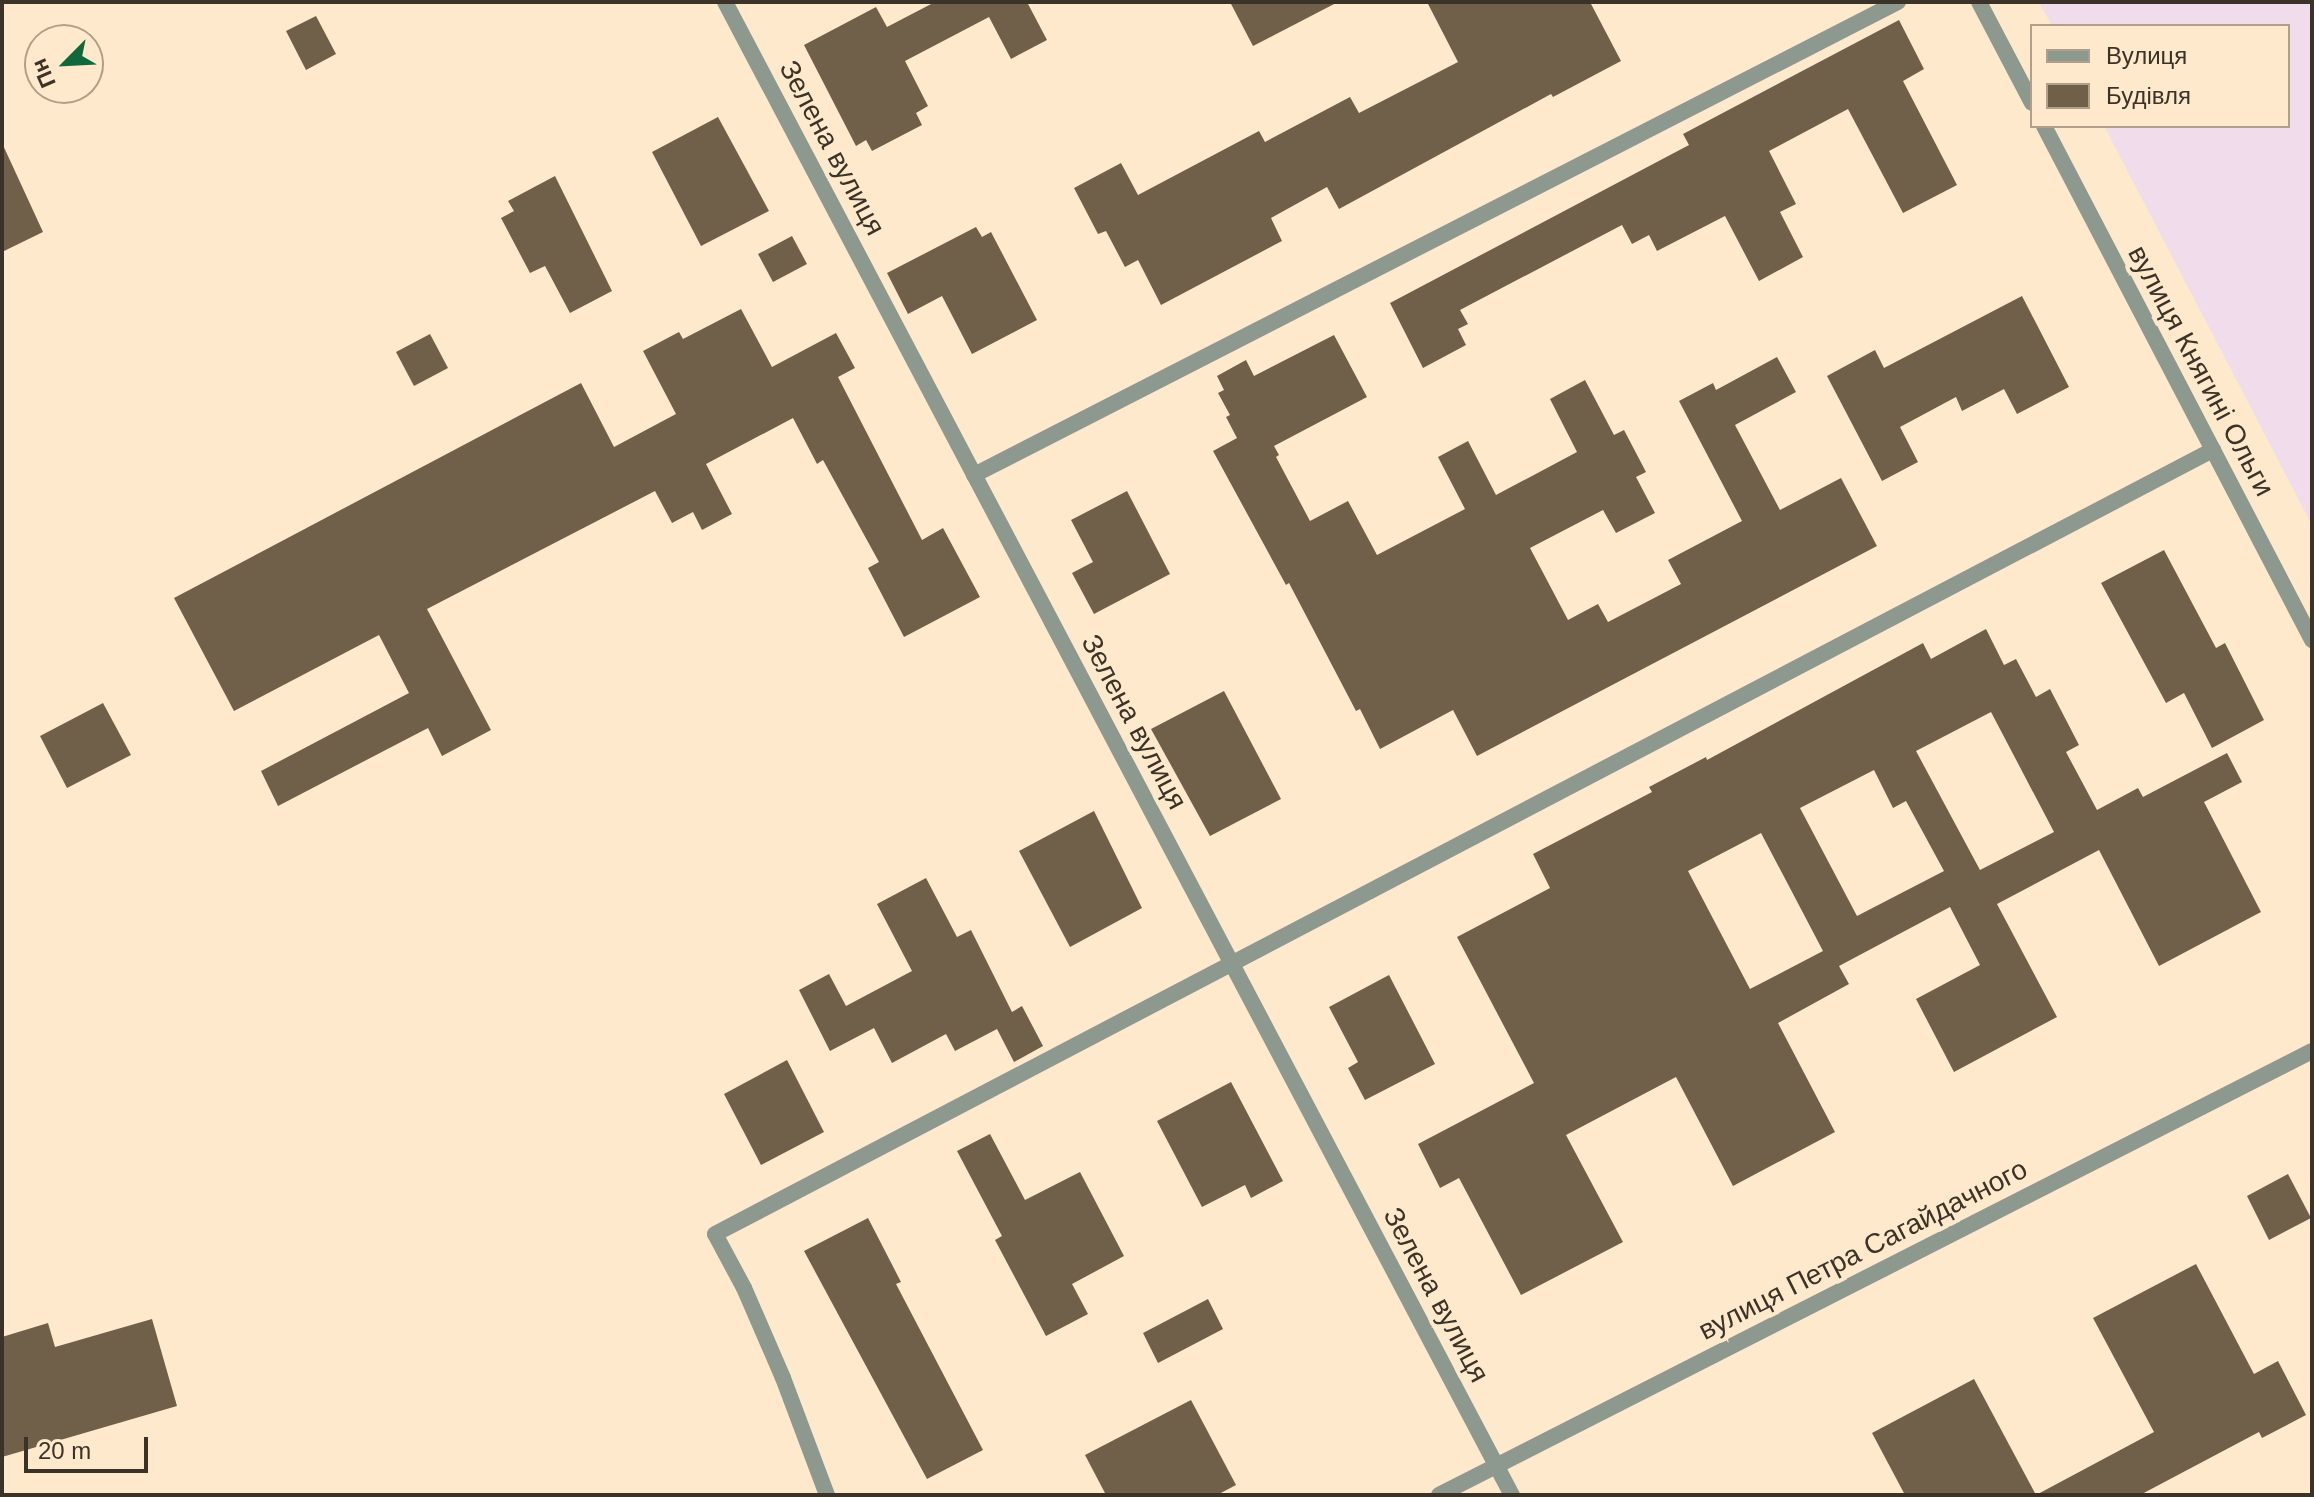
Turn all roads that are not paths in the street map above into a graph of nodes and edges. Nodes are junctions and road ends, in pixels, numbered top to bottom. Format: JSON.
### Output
{"nodes":[{"id":1,"x":725,"y":2,"type":"edge"},
{"id":2,"x":1898,"y":2,"type":"edge"},
{"id":3,"x":1979,"y":2,"type":"edge"},
{"id":4,"x":2030,"y":99,"type":"edge"},
{"id":5,"x":2045,"y":128,"type":"edge"},
{"id":6,"x":2213,"y":450,"type":"junction"},
{"id":7,"x":974,"y":475,"type":"junction"},
{"id":8,"x":2312,"y":640,"type":"edge"},
{"id":9,"x":1232,"y":964,"type":"junction"},
{"id":10,"x":2312,"y":1051,"type":"edge"},
{"id":11,"x":1497,"y":1465,"type":"junction"},
{"id":12,"x":827,"y":1495,"type":"edge"},
{"id":13,"x":1439,"y":1495,"type":"edge"},
{"id":14,"x":1512,"y":1495,"type":"edge"}],
"edges":[{"from":1,"to":7,"type":"street","name":"Зелена вулиця"},
{"from":2,"to":7,"type":"street"},
{"from":3,"to":4,"type":"street"},
{"from":5,"to":6,"type":"street","name":"вулиця Княгині Ольги"},
{"from":6,"to":8,"type":"street","name":"вулиця Княгині Ольги"},
{"from":6,"to":9,"type":"street"},
{"from":7,"to":9,"type":"street","name":"Зелена вулиця"},
{"from":9,"to":11,"type":"street","name":"Зелена вулиця"},
{"from":9,"to":12,"type":"street"},
{"from":10,"to":11,"type":"street","name":"вулиця Петра Сагайдачного"},
{"from":11,"to":13,"type":"street","name":"вулиця Петра Сагайдачного"},
{"from":11,"to":14,"type":"street","name":"Зелена вулиця"}]}
